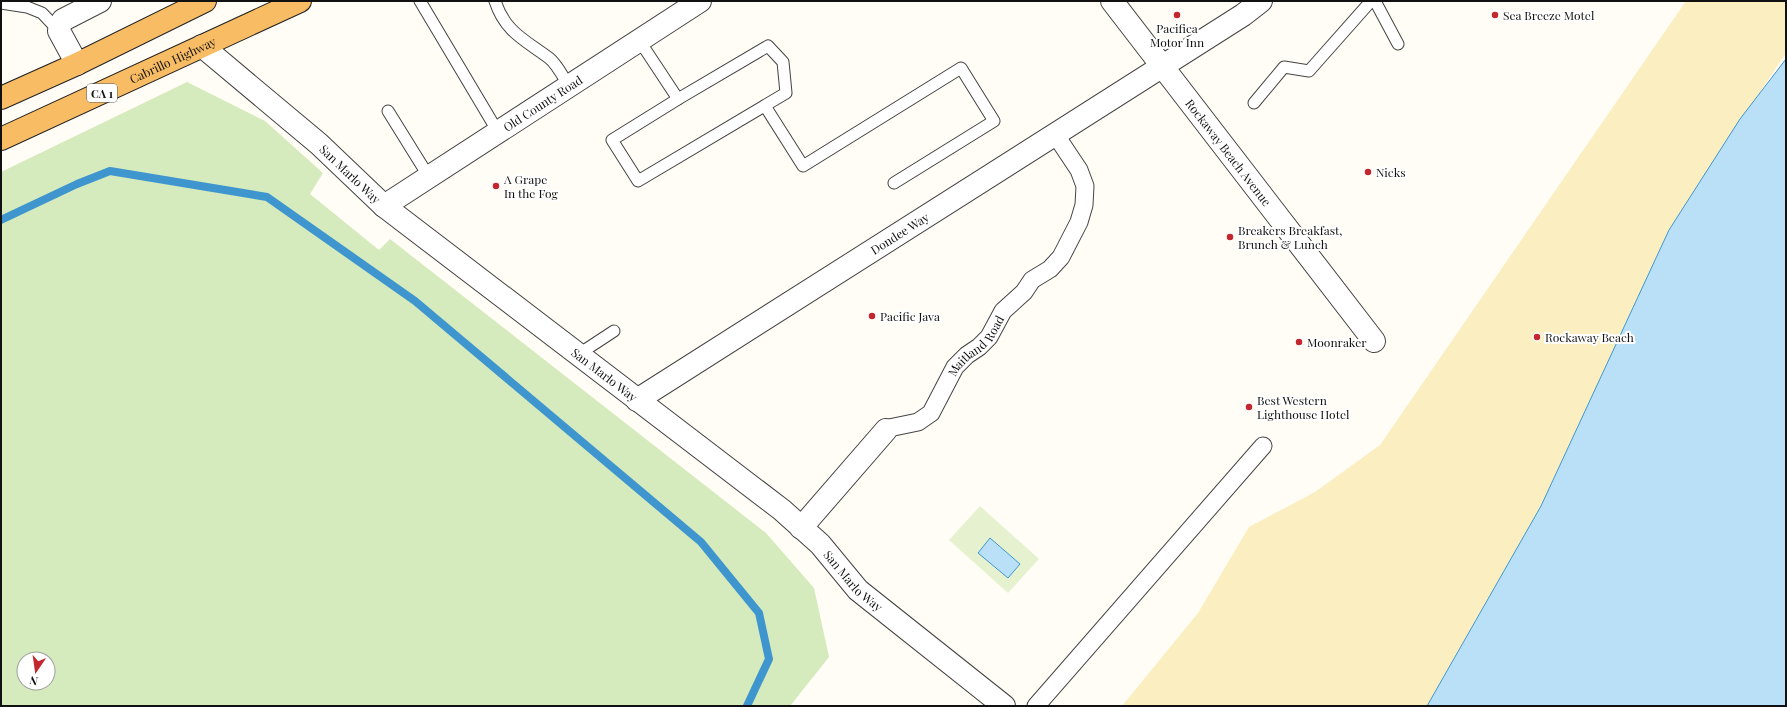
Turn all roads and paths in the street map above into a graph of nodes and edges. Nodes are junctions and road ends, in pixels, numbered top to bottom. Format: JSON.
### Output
{"nodes":[{"id":1,"x":100,"y":1,"type":"edge"},
{"id":2,"x":205,"y":1,"type":"edge"},
{"id":3,"x":300,"y":1,"type":"edge"},
{"id":4,"x":420,"y":1,"type":"edge"},
{"id":5,"x":495,"y":1,"type":"edge"},
{"id":6,"x":700,"y":1,"type":"edge"},
{"id":7,"x":1112,"y":1,"type":"edge"},
{"id":8,"x":1262,"y":1,"type":"edge"},
{"id":9,"x":1371,"y":1,"type":"edge"},
{"id":10,"x":1375,"y":1,"type":"edge"},
{"id":11,"x":1,"y":3,"type":"edge"},
{"id":12,"x":59,"y":31,"type":"junction"},
{"id":13,"x":640,"y":40,"type":"junction"},
{"id":14,"x":1398,"y":44,"type":"dead end"},
{"id":15,"x":202,"y":46,"type":"junction"},
{"id":16,"x":77,"y":64,"type":"junction"},
{"id":17,"x":1162,"y":66,"type":"junction"},
{"id":18,"x":569,"y":86,"type":"junction"},
{"id":19,"x":1,"y":98,"type":"edge"},
{"id":20,"x":678,"y":99,"type":"junction"},
{"id":21,"x":1254,"y":104,"type":"dead end"},
{"id":22,"x":765,"y":106,"type":"junction"},
{"id":23,"x":388,"y":111,"type":"dead end"},
{"id":24,"x":498,"y":132,"type":"junction"},
{"id":25,"x":1055,"y":134,"type":"junction"},
{"id":26,"x":1,"y":139,"type":"edge"},
{"id":27,"x":429,"y":177,"type":"junction"},
{"id":28,"x":894,"y":183,"type":"dead end"},
{"id":29,"x":384,"y":206,"type":"junction"},
{"id":30,"x":614,"y":331,"type":"dead end"},
{"id":31,"x":1374,"y":341,"type":"dead end"},
{"id":32,"x":578,"y":354,"type":"junction"},
{"id":33,"x":637,"y":400,"type":"junction"},
{"id":34,"x":886,"y":430,"type":"joint"},
{"id":35,"x":1263,"y":446,"type":"dead end"},
{"id":36,"x":801,"y":528,"type":"junction"},
{"id":37,"x":1004,"y":706,"type":"edge"},
{"id":38,"x":1036,"y":706,"type":"edge"}],
"edges":[{"from":1,"to":12,"type":"street"},
{"from":2,"to":16,"type":"highway"},
{"from":3,"to":15,"type":"highway","name":"Cabrillo Highway","number":"CA 1"},
{"from":4,"to":24,"type":"lane"},
{"from":5,"to":18,"type":"lane"},
{"from":6,"to":13,"type":"street","name":"Old County Road"},
{"from":7,"to":17,"type":"street","name":"Rockaway Beach Avenue"},
{"from":8,"to":17,"type":"street","name":"Dondee Way"},
{"from":9,"to":21,"type":"lane"},
{"from":10,"to":14,"type":"lane"},
{"from":11,"to":12,"type":"lane"},
{"from":12,"to":16,"type":"street"},
{"from":13,"to":18,"type":"street","name":"Old County Road"},
{"from":13,"to":20,"type":"lane"},
{"from":15,"to":26,"type":"highway","name":"Cabrillo Highway","number":"CA 1"},
{"from":15,"to":29,"type":"street","name":"San Marlo Way"},
{"from":16,"to":19,"type":"highway"},
{"from":17,"to":25,"type":"street","name":"Dondee Way"},
{"from":17,"to":31,"type":"street","name":"Rockaway Beach Avenue"},
{"from":18,"to":24,"type":"street","name":"Old County Road"},
{"from":20,"to":22,"type":"lane"},
{"from":20,"to":22,"type":"lane"},
{"from":22,"to":28,"type":"lane"},
{"from":23,"to":27,"type":"lane"},
{"from":24,"to":27,"type":"street","name":"Old County Road"},
{"from":25,"to":33,"type":"street","name":"Dondee Way"},
{"from":25,"to":34,"type":"street","name":"Maitland Road"},
{"from":27,"to":29,"type":"street","name":"Old County Road"},
{"from":29,"to":32,"type":"street","name":"San Marlo Way"},
{"from":30,"to":32,"type":"lane"},
{"from":32,"to":33,"type":"street","name":"San Marlo Way"},
{"from":33,"to":36,"type":"street","name":"San Marlo Way"},
{"from":34,"to":36,"type":"street","name":"Maitland Road"},
{"from":35,"to":38,"type":"street"},
{"from":36,"to":37,"type":"street","name":"San Marlo Way"}]}
